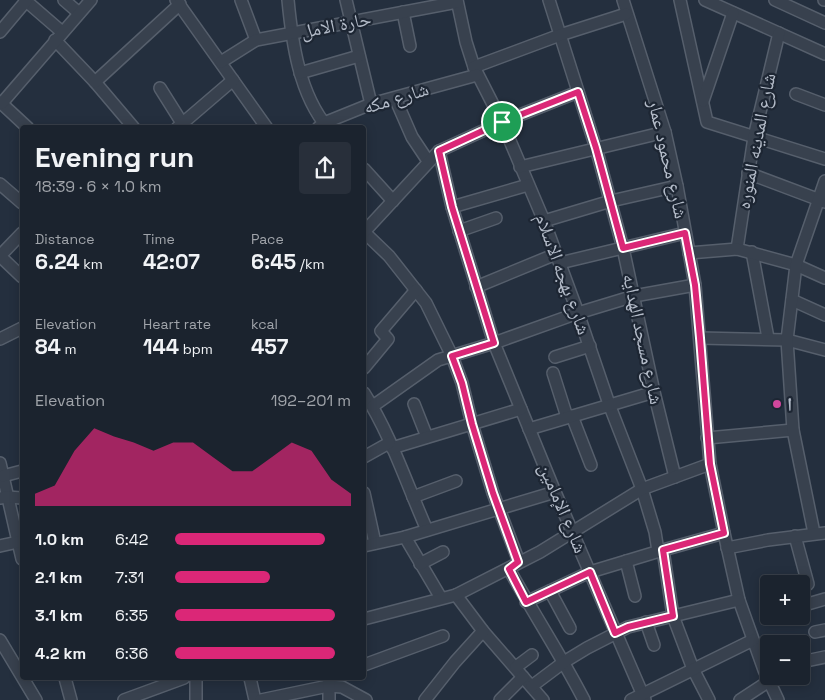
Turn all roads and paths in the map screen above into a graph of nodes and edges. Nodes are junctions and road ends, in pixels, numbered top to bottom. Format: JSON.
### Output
{"nodes":[{"id":1,"x":25,"y":0,"type":"edge"},
{"id":2,"x":64,"y":0,"type":"edge"},
{"id":3,"x":91,"y":0,"type":"edge"},
{"id":4,"x":241,"y":0,"type":"edge"},
{"id":5,"x":288,"y":0,"type":"edge"},
{"id":6,"x":346,"y":0,"type":"edge"},
{"id":7,"x":550,"y":0,"type":"edge"},
{"id":8,"x":623,"y":0,"type":"edge"},
{"id":9,"x":680,"y":0,"type":"edge"},
{"id":10,"x":705,"y":0,"type":"edge"},
{"id":11,"x":775,"y":0,"type":"edge"},
{"id":12,"x":178,"y":1,"type":"edge"},
{"id":13,"x":457,"y":1,"type":"edge"},
{"id":14,"x":402,"y":12,"type":"junction"},
{"id":15,"x":79,"y":13,"type":"junction"},
{"id":16,"x":733,"y":13,"type":"junction"},
{"id":17,"x":626,"y":14,"type":"junction"},
{"id":18,"x":350,"y":22,"type":"junction"},
{"id":19,"x":825,"y":23,"type":"edge"},
{"id":20,"x":0,"y":32,"type":"edge"},
{"id":21,"x":292,"y":33,"type":"junction"},
{"id":22,"x":779,"y":34,"type":"junction"},
{"id":23,"x":560,"y":35,"type":"junction"},
{"id":24,"x":59,"y":36,"type":"junction"},
{"id":25,"x":256,"y":40,"type":"junction"},
{"id":26,"x":410,"y":46,"type":"dead end"},
{"id":27,"x":825,"y":54,"type":"edge"},
{"id":28,"x":359,"y":56,"type":"junction"},
{"id":29,"x":221,"y":62,"type":"junction"},
{"id":30,"x":476,"y":71,"type":"junction"},
{"id":31,"x":300,"y":73,"type":"junction"},
{"id":32,"x":233,"y":80,"type":"junction"},
{"id":33,"x":95,"y":82,"type":"junction"},
{"id":34,"x":160,"y":88,"type":"dead end"},
{"id":35,"x":578,"y":92,"type":"junction"},
{"id":36,"x":796,"y":94,"type":"dead end"},
{"id":37,"x":395,"y":98,"type":"junction"},
{"id":38,"x":703,"y":101,"type":"junction"},
{"id":39,"x":1,"y":103,"type":"edge"},
{"id":40,"x":371,"y":104,"type":"junction"},
{"id":41,"x":825,"y":105,"type":"edge"},
{"id":42,"x":502,"y":122,"type":"junction"},
{"id":43,"x":25,"y":125,"type":"edge"},
{"id":44,"x":131,"y":125,"type":"edge"},
{"id":45,"x":180,"y":125,"type":"edge"},
{"id":46,"x":262,"y":125,"type":"edge"},
{"id":47,"x":323,"y":125,"type":"edge"},
{"id":48,"x":325,"y":125,"type":"edge"},
{"id":49,"x":665,"y":132,"type":"junction"},
{"id":50,"x":754,"y":136,"type":"junction"},
{"id":51,"x":596,"y":148,"type":"junction"},
{"id":52,"x":439,"y":151,"type":"junction"},
{"id":53,"x":825,"y":159,"type":"edge"},
{"id":54,"x":428,"y":161,"type":"junction"},
{"id":55,"x":520,"y":167,"type":"junction"},
{"id":56,"x":366,"y":171,"type":"edge"},
{"id":57,"x":748,"y":173,"type":"junction"},
{"id":58,"x":825,"y":181,"type":"edge"},
{"id":59,"x":0,"y":184,"type":"edge"},
{"id":60,"x":528,"y":185,"type":"junction"},
{"id":61,"x":676,"y":186,"type":"junction"},
{"id":62,"x":822,"y":200,"type":"edge"},
{"id":63,"x":20,"y":201,"type":"edge"},
{"id":64,"x":393,"y":201,"type":"junction"},
{"id":65,"x":611,"y":201,"type":"junction"},
{"id":66,"x":452,"y":207,"type":"junction"},
{"id":67,"x":496,"y":218,"type":"dead end"},
{"id":68,"x":544,"y":221,"type":"junction"},
{"id":69,"x":366,"y":230,"type":"edge"},
{"id":70,"x":459,"y":231,"type":"junction"},
{"id":71,"x":685,"y":233,"type":"junction"},
{"id":72,"x":366,"y":234,"type":"edge"},
{"id":73,"x":20,"y":235,"type":"edge"},
{"id":74,"x":623,"y":248,"type":"junction"},
{"id":75,"x":737,"y":249,"type":"junction"},
{"id":76,"x":752,"y":252,"type":"junction"},
{"id":77,"x":689,"y":253,"type":"junction"},
{"id":78,"x":0,"y":256,"type":"edge"},
{"id":79,"x":558,"y":259,"type":"junction"},
{"id":80,"x":796,"y":265,"type":"junction"},
{"id":81,"x":20,"y":275,"type":"edge"},
{"id":82,"x":825,"y":278,"type":"edge"},
{"id":83,"x":695,"y":285,"type":"junction"},
{"id":84,"x":476,"y":287,"type":"junction"},
{"id":85,"x":416,"y":290,"type":"junction"},
{"id":86,"x":634,"y":296,"type":"junction"},
{"id":87,"x":792,"y":300,"type":"junction"},
{"id":88,"x":578,"y":313,"type":"junction"},
{"id":89,"x":825,"y":315,"type":"edge"},
{"id":90,"x":20,"y":329,"type":"edge"},
{"id":91,"x":700,"y":338,"type":"junction"},
{"id":92,"x":768,"y":338,"type":"junction"},
{"id":93,"x":0,"y":339,"type":"edge"},
{"id":94,"x":787,"y":340,"type":"junction"},
{"id":95,"x":494,"y":343,"type":"junction"},
{"id":96,"x":590,"y":346,"type":"junction"},
{"id":97,"x":825,"y":350,"type":"edge"},
{"id":98,"x":452,"y":356,"type":"junction"},
{"id":99,"x":556,"y":357,"type":"dead end"},
{"id":100,"x":366,"y":366,"type":"edge"},
{"id":101,"x":553,"y":373,"type":"dead end"},
{"id":102,"x":654,"y":392,"type":"junction"},
{"id":103,"x":366,"y":396,"type":"edge"},
{"id":104,"x":414,"y":404,"type":"dead end"},
{"id":105,"x":609,"y":404,"type":"junction"},
{"id":106,"x":372,"y":406,"type":"junction"},
{"id":107,"x":520,"y":409,"type":"junction"},
{"id":108,"x":569,"y":417,"type":"junction"},
{"id":109,"x":472,"y":424,"type":"junction"},
{"id":110,"x":529,"y":429,"type":"junction"},
{"id":111,"x":793,"y":430,"type":"junction"},
{"id":112,"x":427,"y":437,"type":"junction"},
{"id":113,"x":707,"y":438,"type":"junction"},
{"id":114,"x":391,"y":445,"type":"junction"},
{"id":115,"x":366,"y":455,"type":"edge"},
{"id":116,"x":0,"y":463,"type":"edge"},
{"id":117,"x":710,"y":464,"type":"junction"},
{"id":118,"x":591,"y":465,"type":"dead end"},
{"id":119,"x":20,"y":472,"type":"edge"},
{"id":120,"x":3,"y":476,"type":"junction"},
{"id":121,"x":675,"y":477,"type":"junction"},
{"id":122,"x":456,"y":482,"type":"dead end"},
{"id":123,"x":642,"y":489,"type":"junction"},
{"id":124,"x":555,"y":492,"type":"junction"},
{"id":125,"x":3,"y":497,"type":"edge"},
{"id":126,"x":412,"y":497,"type":"junction"},
{"id":127,"x":20,"y":498,"type":"edge"},
{"id":128,"x":498,"y":509,"type":"junction"},
{"id":129,"x":366,"y":510,"type":"edge"},
{"id":130,"x":428,"y":530,"type":"junction"},
{"id":131,"x":573,"y":533,"type":"junction"},
{"id":132,"x":724,"y":533,"type":"junction"},
{"id":133,"x":820,"y":533,"type":"edge"},
{"id":134,"x":796,"y":536,"type":"junction"},
{"id":135,"x":405,"y":537,"type":"junction"},
{"id":136,"x":18,"y":542,"type":"junction"},
{"id":137,"x":370,"y":545,"type":"edge"},
{"id":138,"x":0,"y":546,"type":"edge"},
{"id":139,"x":727,"y":548,"type":"junction"},
{"id":140,"x":20,"y":550,"type":"edge"},
{"id":141,"x":661,"y":550,"type":"junction"},
{"id":142,"x":443,"y":552,"type":"dead end"},
{"id":143,"x":626,"y":561,"type":"junction"},
{"id":144,"x":420,"y":564,"type":"junction"},
{"id":145,"x":514,"y":565,"type":"junction"},
{"id":146,"x":590,"y":572,"type":"junction"},
{"id":147,"x":806,"y":575,"type":"edge"},
{"id":148,"x":550,"y":591,"type":"junction"},
{"id":149,"x":456,"y":595,"type":"junction"},
{"id":150,"x":635,"y":596,"type":"dead end"},
{"id":151,"x":441,"y":598,"type":"junction"},
{"id":152,"x":739,"y":600,"type":"junction"},
{"id":153,"x":825,"y":600,"type":"edge"},
{"id":154,"x":526,"y":602,"type":"junction"},
{"id":155,"x":810,"y":604,"type":"edge"},
{"id":156,"x":673,"y":616,"type":"junction"},
{"id":157,"x":366,"y":618,"type":"edge"},
{"id":158,"x":646,"y":622,"type":"junction"},
{"id":159,"x":570,"y":628,"type":"dead end"},
{"id":160,"x":484,"y":631,"type":"junction"},
{"id":161,"x":615,"y":633,"type":"junction"},
{"id":162,"x":443,"y":636,"type":"dead end"},
{"id":163,"x":0,"y":640,"type":"edge"},
{"id":164,"x":753,"y":640,"type":"junction"},
{"id":165,"x":654,"y":645,"type":"dead end"},
{"id":166,"x":532,"y":655,"type":"dead end"},
{"id":167,"x":760,"y":657,"type":"edge"},
{"id":168,"x":825,"y":657,"type":"edge"},
{"id":169,"x":810,"y":660,"type":"edge"},
{"id":170,"x":564,"y":662,"type":"junction"},
{"id":171,"x":366,"y":664,"type":"edge"},
{"id":172,"x":516,"y":667,"type":"junction"},
{"id":173,"x":693,"y":669,"type":"junction"},
{"id":174,"x":20,"y":673,"type":"edge"},
{"id":175,"x":24,"y":680,"type":"edge"},
{"id":176,"x":68,"y":680,"type":"edge"},
{"id":177,"x":179,"y":680,"type":"edge"},
{"id":178,"x":196,"y":680,"type":"edge"},
{"id":179,"x":250,"y":680,"type":"edge"},
{"id":180,"x":329,"y":680,"type":"edge"},
{"id":181,"x":528,"y":681,"type":"junction"},
{"id":182,"x":760,"y":681,"type":"edge"},
{"id":183,"x":772,"y":685,"type":"edge"},
{"id":184,"x":644,"y":697,"type":"edge"},
{"id":185,"x":36,"y":700,"type":"edge"},
{"id":186,"x":71,"y":700,"type":"edge"},
{"id":187,"x":124,"y":700,"type":"edge"},
{"id":188,"x":196,"y":700,"type":"edge"},
{"id":189,"x":255,"y":700,"type":"edge"},
{"id":190,"x":261,"y":700,"type":"edge"},
{"id":191,"x":328,"y":700,"type":"edge"},
{"id":192,"x":366,"y":700,"type":"edge"},
{"id":193,"x":425,"y":700,"type":"edge"},
{"id":194,"x":500,"y":700,"type":"edge"},
{"id":195,"x":542,"y":700,"type":"edge"},
{"id":196,"x":584,"y":700,"type":"edge"},
{"id":197,"x":631,"y":700,"type":"edge"},
{"id":198,"x":709,"y":700,"type":"edge"},
{"id":199,"x":740,"y":700,"type":"edge"},
{"id":200,"x":778,"y":700,"type":"edge"}],
"edges":[{"from":1,"to":20,"type":"street"},
{"from":1,"to":24,"type":"street"},
{"from":2,"to":15,"type":"street"},
{"from":3,"to":15,"type":"street"},
{"from":4,"to":25,"type":"street"},
{"from":5,"to":21,"type":"street"},
{"from":6,"to":18,"type":"street"},
{"from":7,"to":23,"type":"street","name":"شارع مسجد الهدايه"},
{"from":8,"to":17,"type":"street","name":"شارع محمود عمار"},
{"from":9,"to":38,"type":"street"},
{"from":10,"to":16,"type":"street"},
{"from":11,"to":19,"type":"street"},
{"from":12,"to":29,"type":"street"},
{"from":12,"to":33,"type":"street"},
{"from":13,"to":14,"type":"street","name":"حارة الامل"},
{"from":13,"to":30,"type":"street","name":"شارع بهجه الاسلام"},
{"from":14,"to":18,"type":"street","name":"حارة الامل"},
{"from":14,"to":26,"type":"street"},
{"from":15,"to":24,"type":"street"},
{"from":16,"to":22,"type":"street"},
{"from":16,"to":38,"type":"street"},
{"from":17,"to":23,"type":"street","name":"شارع مكه"},
{"from":17,"to":49,"type":"street","name":"شارع محمود عمار"},
{"from":18,"to":21,"type":"street","name":"حارة الامل"},
{"from":18,"to":28,"type":"street"},
{"from":21,"to":25,"type":"street","name":"حارة الامل"},
{"from":21,"to":31,"type":"street"},
{"from":22,"to":27,"type":"street"},
{"from":22,"to":50,"type":"street","name":"شارع المدينه المنوره"},
{"from":23,"to":30,"type":"street","name":"شارع مكه"},
{"from":23,"to":35,"type":"street","name":"شارع مسجد الهدايه"},
{"from":24,"to":33,"type":"street"},
{"from":24,"to":39,"type":"street"},
{"from":25,"to":29,"type":"street","name":"حارة الامل"},
{"from":28,"to":31,"type":"street"},
{"from":28,"to":40,"type":"street"},
{"from":29,"to":32,"type":"street"},
{"from":30,"to":37,"type":"street","name":"شارع مكه"},
{"from":30,"to":42,"type":"street","name":"شارع بهجه الاسلام"},
{"from":31,"to":47,"type":"street"},
{"from":32,"to":45,"type":"street"},
{"from":32,"to":46,"type":"street"},
{"from":33,"to":44,"type":"street"},
{"from":34,"to":45,"type":"street"},
{"from":35,"to":42,"type":"street"},
{"from":35,"to":51,"type":"street","name":"شارع مسجد الهدايه"},
{"from":36,"to":41,"type":"street"},
{"from":37,"to":40,"type":"street","name":"شارع مكه"},
{"from":37,"to":54,"type":"street"},
{"from":38,"to":50,"type":"street"},
{"from":39,"to":43,"type":"street"},
{"from":40,"to":48,"type":"street","name":"شارع مكه"},
{"from":42,"to":52,"type":"street"},
{"from":42,"to":55,"type":"street","name":"شارع بهجه الاسلام"},
{"from":49,"to":51,"type":"street"},
{"from":49,"to":61,"type":"street","name":"شارع محمود عمار"},
{"from":50,"to":53,"type":"street"},
{"from":50,"to":57,"type":"street","name":"شارع المدينه المنوره"},
{"from":51,"to":55,"type":"street"},
{"from":51,"to":65,"type":"street","name":"شارع مسجد الهدايه"},
{"from":52,"to":54,"type":"street"},
{"from":52,"to":66,"type":"street","name":"شارع الإمامين"},
{"from":54,"to":64,"type":"street"},
{"from":55,"to":60,"type":"street","name":"شارع بهجه الاسلام"},
{"from":56,"to":64,"type":"street"},
{"from":57,"to":62,"type":"street"},
{"from":57,"to":75,"type":"street","name":"شارع المدينه المنوره"},
{"from":58,"to":62,"type":"street"},
{"from":59,"to":63,"type":"street"},
{"from":60,"to":66,"type":"street"},
{"from":60,"to":68,"type":"street","name":"شارع بهجه الاسلام"},
{"from":61,"to":65,"type":"street"},
{"from":61,"to":71,"type":"street","name":"شارع محمود عمار"},
{"from":62,"to":80,"type":"street"},
{"from":64,"to":69,"type":"street"},
{"from":65,"to":68,"type":"street"},
{"from":65,"to":74,"type":"street","name":"شارع مسجد الهدايه"},
{"from":66,"to":70,"type":"street","name":"شارع الإمامين"},
{"from":67,"to":70,"type":"street"},
{"from":68,"to":79,"type":"street","name":"شارع بهجه الاسلام"},
{"from":70,"to":84,"type":"street","name":"شارع الإمامين"},
{"from":71,"to":74,"type":"street"},
{"from":71,"to":77,"type":"street","name":"شارع محمود عمار"},
{"from":72,"to":85,"type":"street"},
{"from":73,"to":78,"type":"street"},
{"from":74,"to":79,"type":"street"},
{"from":74,"to":86,"type":"street","name":"شارع مسجد الهدايه"},
{"from":75,"to":76,"type":"street"},
{"from":75,"to":77,"type":"street"},
{"from":76,"to":80,"type":"street"},
{"from":76,"to":92,"type":"street"},
{"from":77,"to":83,"type":"street","name":"شارع محمود عمار"},
{"from":78,"to":81,"type":"street"},
{"from":79,"to":84,"type":"street"},
{"from":79,"to":88,"type":"street","name":"شارع بهجه الاسلام"},
{"from":80,"to":82,"type":"street"},
{"from":80,"to":87,"type":"street"},
{"from":83,"to":86,"type":"street"},
{"from":83,"to":91,"type":"street","name":"شارع محمود عمار"},
{"from":84,"to":95,"type":"street","name":"شارع الإمامين"},
{"from":85,"to":98,"type":"street"},
{"from":85,"to":100,"type":"street"},
{"from":86,"to":88,"type":"street"},
{"from":86,"to":102,"type":"street","name":"شارع مسجد الهدايه"},
{"from":87,"to":89,"type":"street"},
{"from":87,"to":94,"type":"street"},
{"from":88,"to":95,"type":"street"},
{"from":88,"to":96,"type":"street","name":"شارع بهجه الاسلام"},
{"from":90,"to":93,"type":"street"},
{"from":91,"to":92,"type":"street"},
{"from":91,"to":113,"type":"street","name":"شارع محمود عمار"},
{"from":92,"to":94,"type":"street"},
{"from":94,"to":97,"type":"street"},
{"from":94,"to":111,"type":"street"},
{"from":95,"to":98,"type":"street"},
{"from":95,"to":107,"type":"street","name":"شارع الإمامين"},
{"from":96,"to":99,"type":"street"},
{"from":96,"to":105,"type":"street","name":"شارع بهجه الاسلام"},
{"from":98,"to":106,"type":"street"},
{"from":98,"to":109,"type":"street"},
{"from":101,"to":108,"type":"street"},
{"from":102,"to":105,"type":"street"},
{"from":102,"to":121,"type":"street","name":"شارع مسجد الهدايه"},
{"from":103,"to":106,"type":"street"},
{"from":104,"to":112,"type":"street"},
{"from":105,"to":108,"type":"street"},
{"from":105,"to":123,"type":"street","name":"شارع بهجه الاسلام"},
{"from":106,"to":114,"type":"street"},
{"from":107,"to":109,"type":"street"},
{"from":107,"to":110,"type":"street","name":"شارع الإمامين"},
{"from":108,"to":110,"type":"street"},
{"from":108,"to":118,"type":"street"},
{"from":109,"to":112,"type":"street"},
{"from":109,"to":128,"type":"street"},
{"from":110,"to":124,"type":"street","name":"شارع الإمامين"},
{"from":111,"to":113,"type":"street"},
{"from":111,"to":133,"type":"street"},
{"from":112,"to":114,"type":"street"},
{"from":113,"to":117,"type":"street","name":"شارع محمود عمار"},
{"from":114,"to":115,"type":"street"},
{"from":114,"to":126,"type":"street"},
{"from":116,"to":120,"type":"street"},
{"from":117,"to":121,"type":"street"},
{"from":117,"to":132,"type":"street","name":"شارع محمود عمار"},
{"from":119,"to":120,"type":"street"},
{"from":120,"to":125,"type":"street"},
{"from":121,"to":123,"type":"street"},
{"from":122,"to":126,"type":"street"},
{"from":123,"to":131,"type":"street"},
{"from":123,"to":141,"type":"street","name":"شارع بهجه الاسلام"},
{"from":124,"to":128,"type":"street"},
{"from":124,"to":131,"type":"street","name":"شارع الإمامين"},
{"from":125,"to":127,"type":"street"},
{"from":125,"to":136,"type":"street"},
{"from":126,"to":130,"type":"street"},
{"from":128,"to":130,"type":"street"},
{"from":128,"to":145,"type":"street"},
{"from":129,"to":137,"type":"street"},
{"from":130,"to":135,"type":"street"},
{"from":131,"to":145,"type":"street"},
{"from":131,"to":146,"type":"street","name":"شارع الإمامين"},
{"from":132,"to":139,"type":"street","name":"شارع محمود عمار"},
{"from":132,"to":141,"type":"street"},
{"from":133,"to":134,"type":"street"},
{"from":134,"to":139,"type":"street"},
{"from":134,"to":147,"type":"street"},
{"from":135,"to":137,"type":"street"},
{"from":135,"to":144,"type":"street"},
{"from":136,"to":138,"type":"street"},
{"from":136,"to":140,"type":"street"},
{"from":139,"to":152,"type":"street","name":"شارع محمود عمار"},
{"from":141,"to":143,"type":"street"},
{"from":141,"to":156,"type":"street","name":"شارع بهجه الاسلام"},
{"from":142,"to":144,"type":"street"},
{"from":143,"to":146,"type":"street"},
{"from":143,"to":150,"type":"street"},
{"from":144,"to":151,"type":"street"},
{"from":145,"to":149,"type":"street"},
{"from":145,"to":154,"type":"street"},
{"from":146,"to":148,"type":"street"},
{"from":146,"to":161,"type":"street","name":"شارع الإمامين"},
{"from":148,"to":154,"type":"street"},
{"from":148,"to":159,"type":"street"},
{"from":149,"to":151,"type":"street"},
{"from":149,"to":160,"type":"street"},
{"from":151,"to":157,"type":"street"},
{"from":152,"to":156,"type":"street"},
{"from":152,"to":164,"type":"street","name":"شارع محمود عمار"},
{"from":153,"to":155,"type":"street"},
{"from":154,"to":170,"type":"street"},
{"from":156,"to":158,"type":"street"},
{"from":156,"to":173,"type":"street","name":"شارع بهجه الاسلام"},
{"from":158,"to":161,"type":"street"},
{"from":158,"to":165,"type":"street"},
{"from":160,"to":172,"type":"street"},
{"from":160,"to":193,"type":"street"},
{"from":161,"to":170,"type":"street"},
{"from":161,"to":184,"type":"street","name":"شارع الإمامين"},
{"from":162,"to":171,"type":"street"},
{"from":163,"to":174,"type":"street"},
{"from":164,"to":167,"type":"street","name":"شارع محمود عمار"},
{"from":164,"to":173,"type":"street"},
{"from":166,"to":172,"type":"street"},
{"from":168,"to":169,"type":"street"},
{"from":170,"to":181,"type":"street"},
{"from":170,"to":196,"type":"street"},
{"from":172,"to":181,"type":"street"},
{"from":173,"to":184,"type":"street"},
{"from":173,"to":198,"type":"street","name":"شارع بهجه الاسلام"},
{"from":175,"to":185,"type":"street"},
{"from":176,"to":186,"type":"street"},
{"from":177,"to":187,"type":"street"},
{"from":178,"to":188,"type":"street"},
{"from":179,"to":189,"type":"street"},
{"from":180,"to":190,"type":"street"},
{"from":180,"to":191,"type":"street"},
{"from":180,"to":192,"type":"street"},
{"from":181,"to":194,"type":"street"},
{"from":181,"to":195,"type":"street"},
{"from":182,"to":199,"type":"street"},
{"from":183,"to":200,"type":"street","name":"شارع محمود عمار"},
{"from":184,"to":197,"type":"street"}]}
